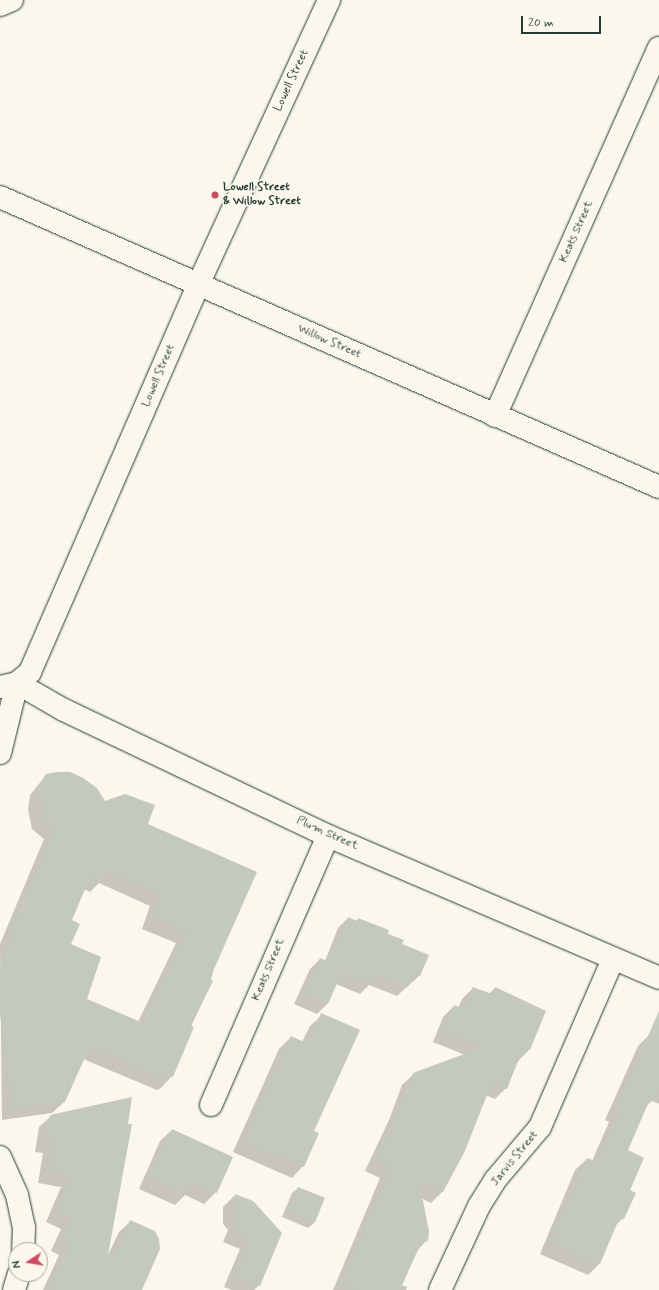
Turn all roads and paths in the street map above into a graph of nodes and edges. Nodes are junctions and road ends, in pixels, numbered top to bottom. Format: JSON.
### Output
{"nodes":[{"id":1,"x":12,"y":0,"type":"edge"},
{"id":2,"x":329,"y":0,"type":"edge"},
{"id":3,"x":0,"y":5,"type":"edge"},
{"id":4,"x":659,"y":48,"type":"edge"},
{"id":5,"x":0,"y":197,"type":"edge"},
{"id":6,"x":198,"y":285,"type":"junction"},
{"id":7,"x":495,"y":416,"type":"junction"},
{"id":8,"x":659,"y":487,"type":"edge"},
{"id":9,"x":9,"y":685,"type":"edge"},
{"id":10,"x":0,"y":754,"type":"edge"},
{"id":11,"x":328,"y":836,"type":"junction"},
{"id":12,"x":613,"y":959,"type":"junction"},
{"id":13,"x":659,"y":978,"type":"edge"},
{"id":14,"x":211,"y":1104,"type":"dead end"},
{"id":15,"x":0,"y":1157,"type":"edge"},
{"id":16,"x":23,"y":1242,"type":"edge"},
{"id":17,"x":440,"y":1290,"type":"edge"}],
"edges":[{"from":1,"to":3,"type":"street"},
{"from":2,"to":6,"type":"street","name":"Lowell Street"},
{"from":4,"to":7,"type":"street","name":"Keats Street"},
{"from":5,"to":6,"type":"street","name":"Willow Street"},
{"from":6,"to":7,"type":"street","name":"Willow Street"},
{"from":6,"to":9,"type":"street","name":"Lowell Street"},
{"from":7,"to":8,"type":"street","name":"Willow Street"},
{"from":9,"to":10,"type":"street"},
{"from":9,"to":11,"type":"street","name":"Plum Street"},
{"from":11,"to":12,"type":"street","name":"Plum Street"},
{"from":11,"to":14,"type":"street","name":"Keats Street"},
{"from":12,"to":13,"type":"street","name":"Plum Street"},
{"from":12,"to":17,"type":"street","name":"Jarvis Street"},
{"from":15,"to":16,"type":"street"}]}
